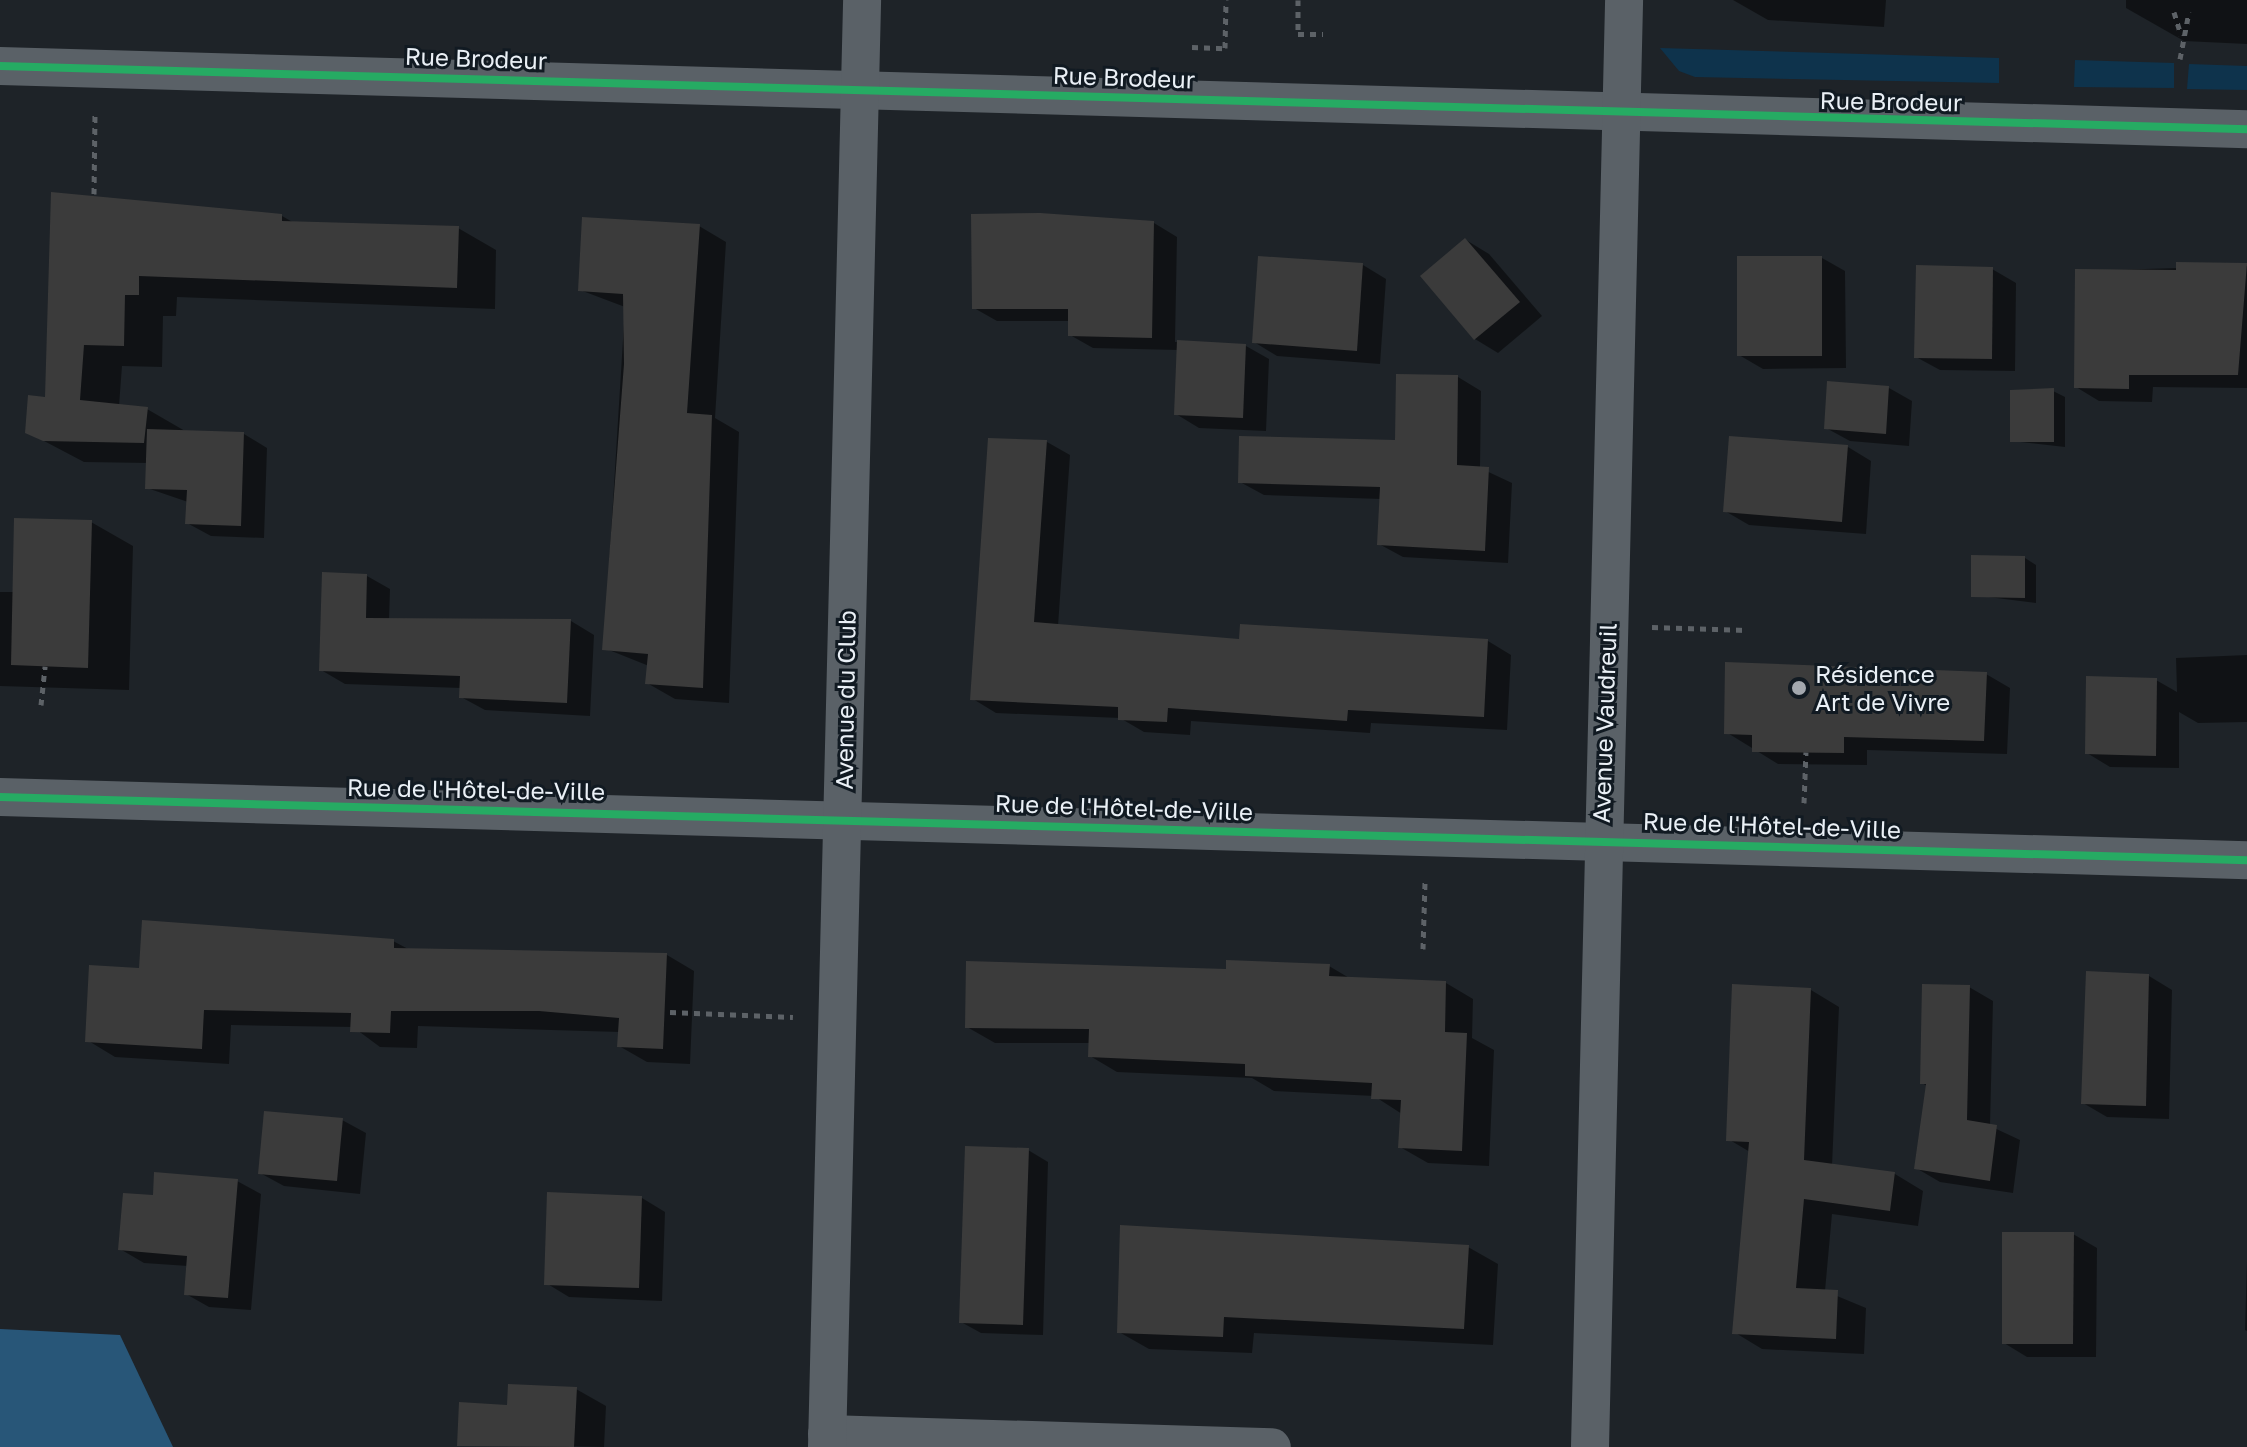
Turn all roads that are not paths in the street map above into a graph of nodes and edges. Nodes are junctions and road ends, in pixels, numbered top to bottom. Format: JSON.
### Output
{"nodes":[{"id":1,"x":862,"y":0,"type":"edge"},
{"id":2,"x":1624,"y":0,"type":"edge"},
{"id":3,"x":0,"y":66,"type":"edge"},
{"id":4,"x":860,"y":89,"type":"junction"},
{"id":5,"x":1620,"y":117,"type":"junction"},
{"id":6,"x":2247,"y":129,"type":"edge"},
{"id":7,"x":0,"y":797,"type":"edge"},
{"id":8,"x":843,"y":819,"type":"junction"},
{"id":9,"x":1601,"y":841,"type":"junction"},
{"id":10,"x":2247,"y":860,"type":"edge"},
{"id":11,"x":827,"y":1441,"type":"edge"},
{"id":12,"x":1272,"y":1447,"type":"edge"},
{"id":13,"x":1590,"y":1447,"type":"edge"}],
"edges":[{"from":1,"to":4,"type":"street","name":"Avenue du Club"},
{"from":2,"to":5,"type":"street","name":"Avenue Vaudreuil"},
{"from":3,"to":4,"type":"street","name":"Rue Brodeur"},
{"from":4,"to":5,"type":"street","name":"Rue Brodeur"},
{"from":4,"to":8,"type":"street","name":"Avenue du Club"},
{"from":5,"to":6,"type":"street","name":"Rue Brodeur"},
{"from":5,"to":9,"type":"street","name":"Avenue Vaudreuil"},
{"from":7,"to":8,"type":"street","name":"Rue de l'Hôtel-de-Ville"},
{"from":8,"to":9,"type":"street","name":"Rue de l'Hôtel-de-Ville"},
{"from":8,"to":11,"type":"street","name":"Avenue du Club"},
{"from":9,"to":10,"type":"street","name":"Rue de l'Hôtel-de-Ville"},
{"from":9,"to":13,"type":"street","name":"Avenue Vaudreuil"},
{"from":11,"to":12,"type":"street"}]}
